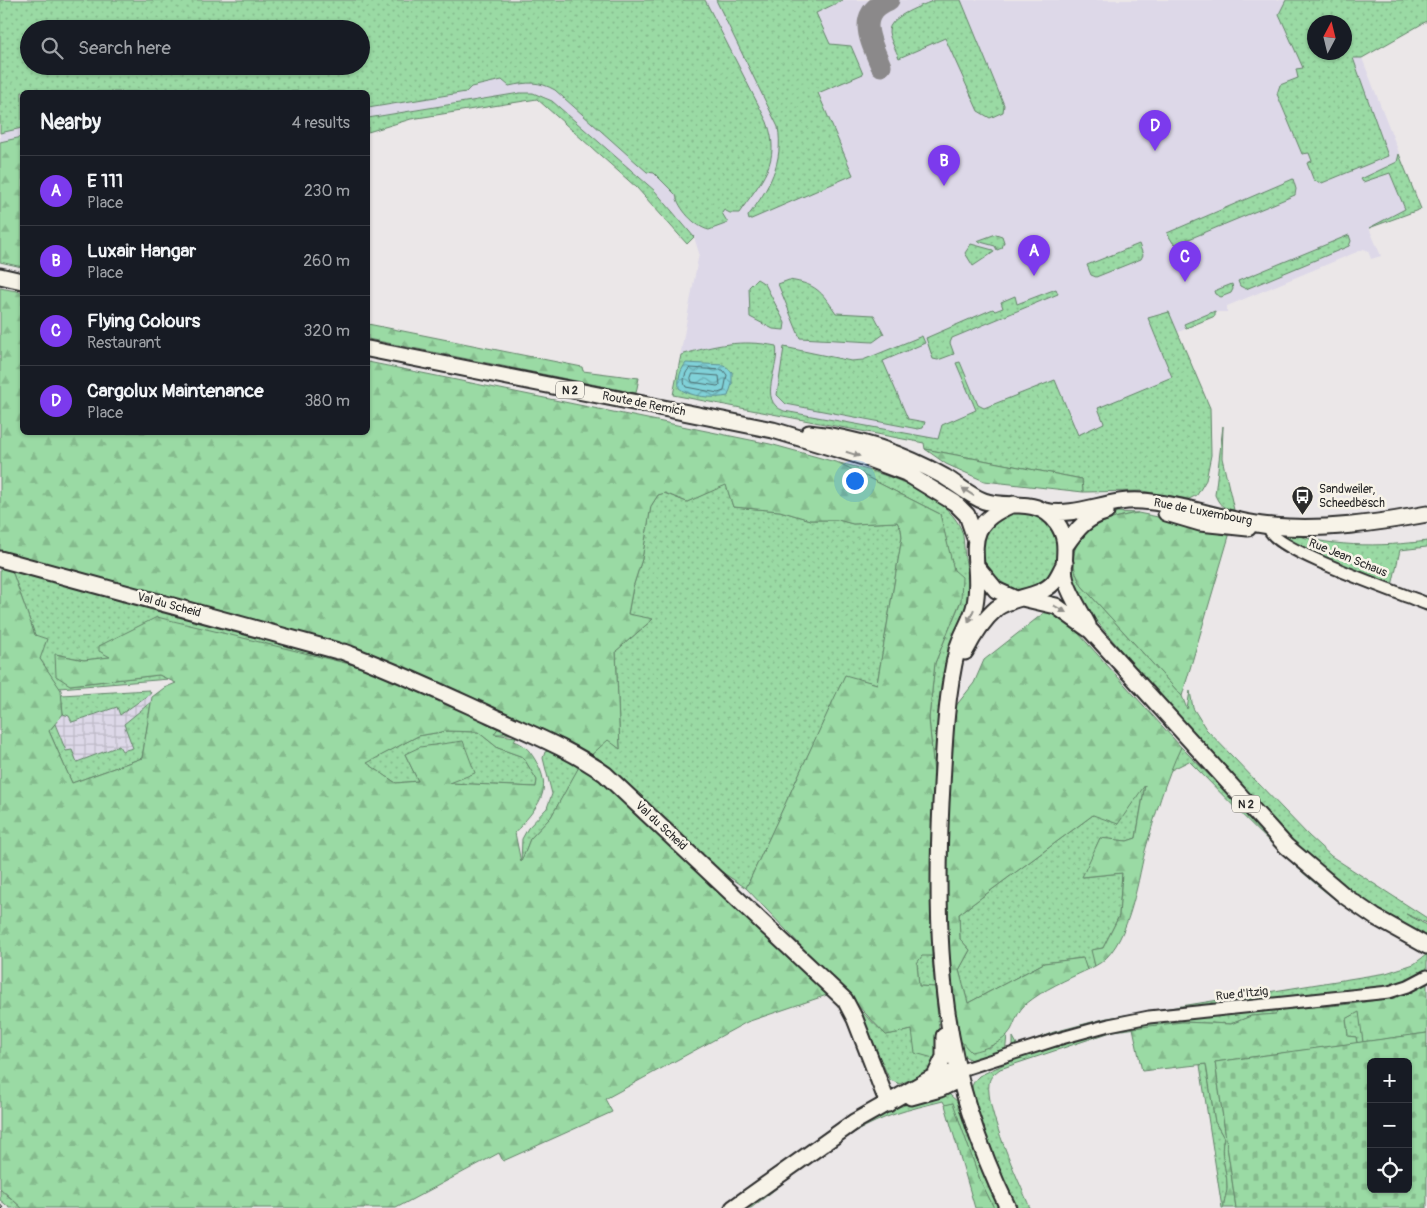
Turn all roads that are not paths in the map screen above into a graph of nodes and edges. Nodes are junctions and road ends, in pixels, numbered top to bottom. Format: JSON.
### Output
{"nodes":[{"id":1,"x":0,"y":276,"type":"edge"},
{"id":2,"x":20,"y":281,"type":"edge"},
{"id":3,"x":370,"y":350,"type":"edge"},
{"id":4,"x":773,"y":430,"type":"junction"},
{"id":5,"x":1014,"y":504,"type":"junction"},
{"id":6,"x":1129,"y":508,"type":"junction"},
{"id":7,"x":1200,"y":510,"type":"junction"},
{"id":8,"x":1045,"y":511,"type":"junction"},
{"id":9,"x":1427,"y":514,"type":"edge"},
{"id":10,"x":1272,"y":526,"type":"junction"},
{"id":11,"x":975,"y":538,"type":"junction"},
{"id":12,"x":1066,"y":545,"type":"junction"},
{"id":13,"x":0,"y":559,"type":"edge"},
{"id":14,"x":1065,"y":562,"type":"junction"},
{"id":15,"x":978,"y":568,"type":"junction"},
{"id":16,"x":1019,"y":598,"type":"junction"},
{"id":17,"x":1427,"y":604,"type":"edge"},
{"id":18,"x":1092,"y":631,"type":"junction"},
{"id":19,"x":954,"y":673,"type":"junction"},
{"id":20,"x":1427,"y":946,"type":"edge"},
{"id":21,"x":1427,"y":976,"type":"edge"},
{"id":22,"x":944,"y":1000,"type":"junction"},
{"id":23,"x":1058,"y":1039,"type":"junction"},
{"id":24,"x":953,"y":1052,"type":"junction"},
{"id":25,"x":982,"y":1063,"type":"junction"},
{"id":26,"x":959,"y":1075,"type":"junction"},
{"id":27,"x":938,"y":1083,"type":"junction"},
{"id":28,"x":965,"y":1097,"type":"junction"},
{"id":29,"x":888,"y":1104,"type":"junction"},
{"id":30,"x":733,"y":1208,"type":"edge"},
{"id":31,"x":1008,"y":1208,"type":"edge"}],
"edges":[{"from":1,"to":2,"type":"main road"},
{"from":3,"to":4,"type":"main road","name":"Route de Remich","number":"N 2"},
{"from":5,"to":4,"type":"main road","name":"Route de Remich","number":"N 2","one_way":true},
{"from":4,"to":11,"type":"main road","name":"Route de Remich","number":"N 2","one_way":true},
{"from":5,"to":8,"type":"main road"},
{"from":5,"to":11,"type":"main road"},
{"from":6,"to":7,"type":"main road"},
{"from":6,"to":10,"type":"main road","name":"Rue de Luxembourg"},
{"from":6,"to":12,"type":"main road","name":"Rue de Luxembourg"},
{"from":7,"to":8,"type":"main road","name":"Rue de Luxembourg"},
{"from":7,"to":10,"type":"main road","name":"Rue de Luxembourg"},
{"from":8,"to":12,"type":"main road"},
{"from":9,"to":10,"type":"main road","name":"Rue de Luxembourg"},
{"from":10,"to":17,"type":"street","name":"Rue Jean Schaus"},
{"from":11,"to":15,"type":"main road"},
{"from":12,"to":14,"type":"main road"},
{"from":13,"to":29,"type":"main road","name":"Val du Scheid"},
{"from":14,"to":16,"type":"main road"},
{"from":14,"to":18,"type":"main road","number":"N 2"},
{"from":15,"to":16,"type":"main road"},
{"from":15,"to":19,"type":"main road","one_way":true},
{"from":16,"to":18,"type":"main road","number":"N 2","one_way":true},
{"from":16,"to":19,"type":"main road"},
{"from":18,"to":20,"type":"main road","number":"N 2"},
{"from":19,"to":22,"type":"main road"},
{"from":21,"to":23,"type":"street","name":"Rue d'Itzig"},
{"from":22,"to":24,"type":"main road"},
{"from":22,"to":27,"type":"main road"},
{"from":23,"to":25,"type":"street","name":"Rue d'Itzig"},
{"from":23,"to":26,"type":"street","name":"Rue d'Itzig"},
{"from":24,"to":25,"type":"street"},
{"from":24,"to":26,"type":"main road"},
{"from":25,"to":26,"type":"street","name":"Rue d'Itzig"},
{"from":26,"to":27,"type":"main road"},
{"from":26,"to":28,"type":"main road"},
{"from":27,"to":28,"type":"main road"},
{"from":27,"to":29,"type":"main road"},
{"from":28,"to":31,"type":"main road"},
{"from":29,"to":30,"type":"main road"}]}
